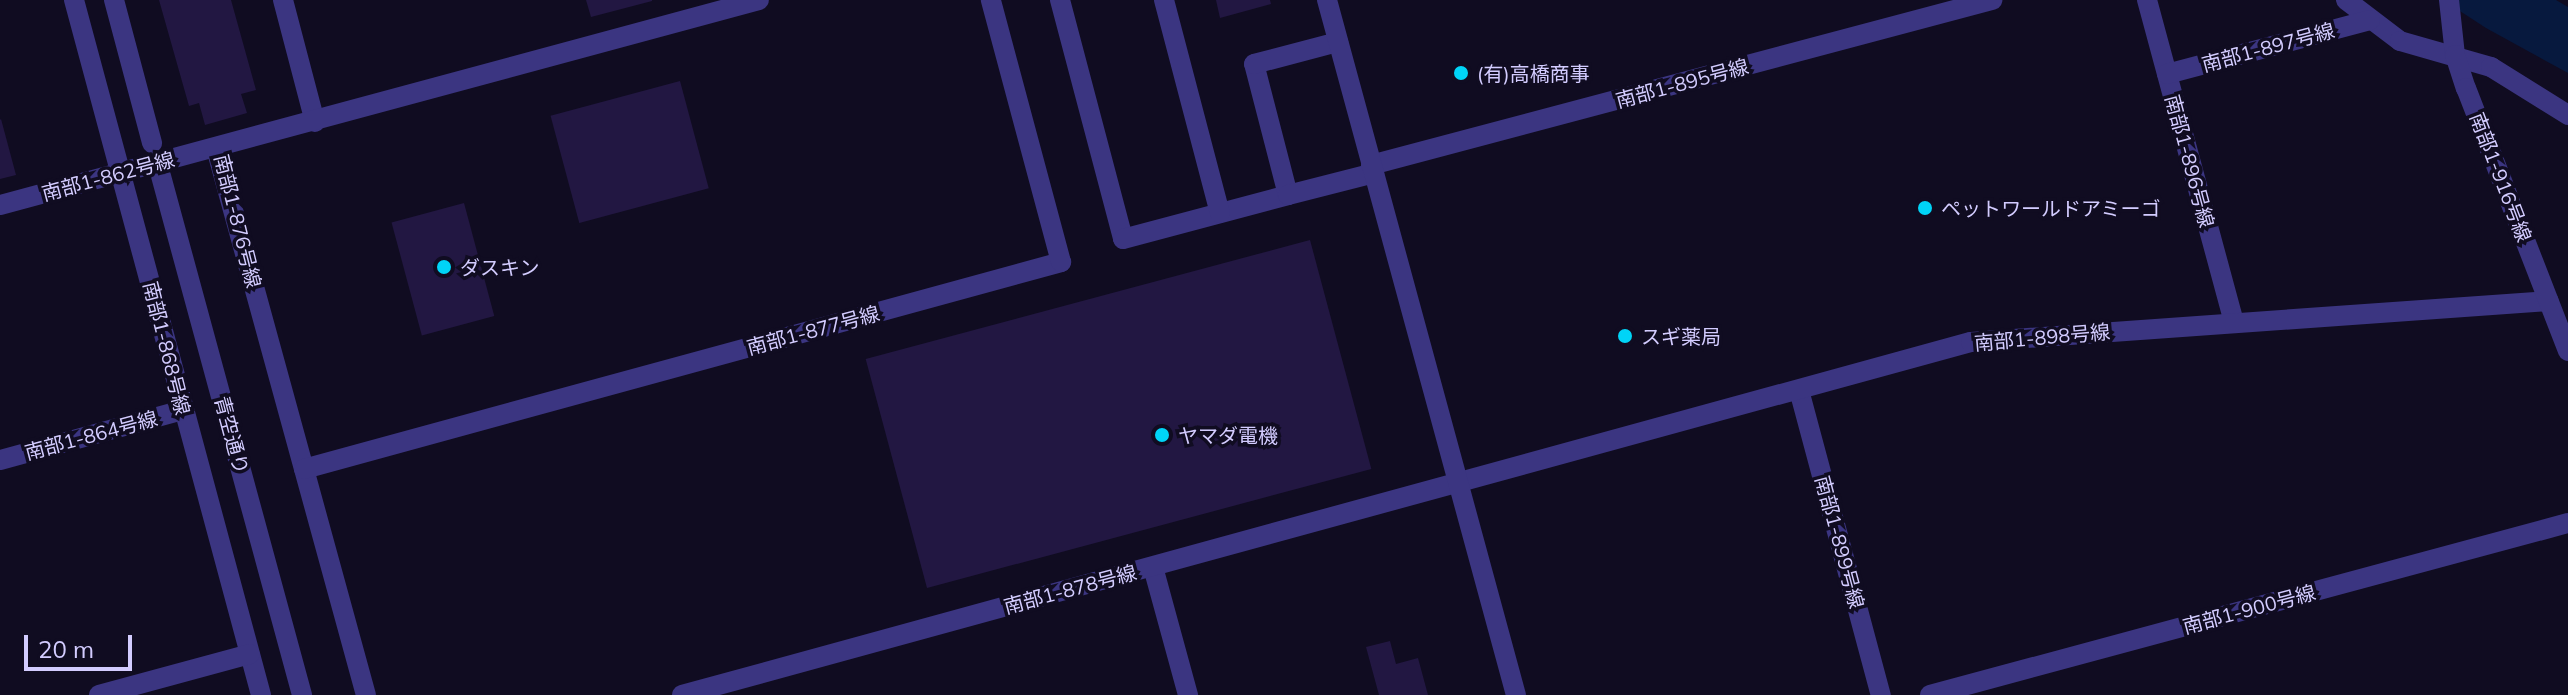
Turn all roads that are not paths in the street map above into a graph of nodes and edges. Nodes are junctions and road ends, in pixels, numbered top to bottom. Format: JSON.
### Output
{"nodes":[{"id":1,"x":74,"y":0,"type":"edge"},
{"id":2,"x":114,"y":0,"type":"edge"},
{"id":3,"x":283,"y":0,"type":"edge"},
{"id":4,"x":759,"y":0,"type":"edge"},
{"id":5,"x":991,"y":0,"type":"edge"},
{"id":6,"x":1060,"y":0,"type":"edge"},
{"id":7,"x":1164,"y":0,"type":"edge"},
{"id":8,"x":1327,"y":0,"type":"edge"},
{"id":9,"x":1992,"y":0,"type":"edge"},
{"id":10,"x":2147,"y":0,"type":"edge"},
{"id":11,"x":2346,"y":0,"type":"edge"},
{"id":12,"x":2449,"y":0,"type":"edge"},
{"id":13,"x":2370,"y":20,"type":"junction"},
{"id":14,"x":1338,"y":42,"type":"junction"},
{"id":15,"x":2455,"y":55,"type":"junction"},
{"id":16,"x":2167,"y":74,"type":"junction"},
{"id":17,"x":2568,"y":115,"type":"edge"},
{"id":18,"x":315,"y":122,"type":"junction"},
{"id":19,"x":152,"y":143,"type":"dead end"},
{"id":20,"x":216,"y":148,"type":"junction"},
{"id":21,"x":1372,"y":169,"type":"junction"},
{"id":22,"x":121,"y":171,"type":"junction"},
{"id":23,"x":161,"y":176,"type":"dead end"},
{"id":24,"x":1288,"y":195,"type":"junction"},
{"id":25,"x":0,"y":205,"type":"edge"},
{"id":26,"x":1220,"y":213,"type":"junction"},
{"id":27,"x":2549,"y":301,"type":"junction"},
{"id":28,"x":2234,"y":322,"type":"junction"},
{"id":29,"x":2568,"y":351,"type":"edge"},
{"id":30,"x":1799,"y":390,"type":"junction"},
{"id":31,"x":183,"y":410,"type":"junction"},
{"id":32,"x":0,"y":460,"type":"edge"},
{"id":33,"x":304,"y":469,"type":"junction"},
{"id":34,"x":1458,"y":483,"type":"junction"},
{"id":35,"x":2568,"y":523,"type":"edge"},
{"id":36,"x":1153,"y":567,"type":"junction"},
{"id":37,"x":250,"y":654,"type":"junction"},
{"id":38,"x":99,"y":695,"type":"edge"},
{"id":39,"x":261,"y":695,"type":"edge"},
{"id":40,"x":302,"y":695,"type":"edge"},
{"id":41,"x":366,"y":695,"type":"edge"},
{"id":42,"x":682,"y":695,"type":"edge"},
{"id":43,"x":1188,"y":695,"type":"edge"},
{"id":44,"x":1516,"y":695,"type":"edge"},
{"id":45,"x":1881,"y":695,"type":"edge"},
{"id":46,"x":1930,"y":695,"type":"edge"}],
"edges":[{"from":1,"to":22,"type":"street","name":"南部1-868号線"},
{"from":2,"to":19,"type":"street"},
{"from":3,"to":18,"type":"street"},
{"from":4,"to":18,"type":"street","name":"南部1-876号線"},
{"from":5,"to":33,"type":"street","name":"南部1-877号線"},
{"from":6,"to":26,"type":"street","name":"南部1-895号線"},
{"from":7,"to":26,"type":"street"},
{"from":8,"to":14,"type":"street"},
{"from":9,"to":21,"type":"street","name":"南部1-895号線"},
{"from":10,"to":16,"type":"street","name":"南部1-896号線"},
{"from":11,"to":13,"type":"street"},
{"from":12,"to":15,"type":"street","name":"南部1-916号線"},
{"from":13,"to":15,"type":"street"},
{"from":13,"to":16,"type":"street","name":"南部1-897号線"},
{"from":14,"to":21,"type":"street"},
{"from":14,"to":24,"type":"street"},
{"from":15,"to":17,"type":"street"},
{"from":15,"to":27,"type":"street","name":"南部1-916号線"},
{"from":16,"to":28,"type":"street","name":"南部1-896号線"},
{"from":18,"to":20,"type":"street","name":"南部1-876号線"},
{"from":20,"to":22,"type":"street","name":"南部1-862号線"},
{"from":20,"to":33,"type":"street","name":"南部1-876号線"},
{"from":21,"to":24,"type":"street","name":"南部1-895号線"},
{"from":21,"to":34,"type":"street"},
{"from":22,"to":25,"type":"street","name":"南部1-862号線"},
{"from":22,"to":31,"type":"street","name":"南部1-868号線"},
{"from":23,"to":40,"type":"street","name":"青空通り"},
{"from":24,"to":26,"type":"street","name":"南部1-895号線"},
{"from":27,"to":28,"type":"street","name":"南部1-898号線"},
{"from":27,"to":29,"type":"street","name":"南部1-916号線"},
{"from":28,"to":30,"type":"street","name":"南部1-898号線"},
{"from":30,"to":34,"type":"street","name":"南部1-898号線"},
{"from":30,"to":45,"type":"street","name":"南部1-899号線"},
{"from":31,"to":32,"type":"street","name":"南部1-864号線"},
{"from":31,"to":37,"type":"street","name":"南部1-868号線"},
{"from":33,"to":41,"type":"street","name":"南部1-876号線"},
{"from":34,"to":36,"type":"street","name":"南部1-878号線"},
{"from":34,"to":44,"type":"street"},
{"from":35,"to":46,"type":"street","name":"南部1-900号線"},
{"from":36,"to":42,"type":"street","name":"南部1-878号線"},
{"from":36,"to":43,"type":"street"},
{"from":37,"to":38,"type":"street"},
{"from":37,"to":39,"type":"street","name":"南部1-868号線"}]}
